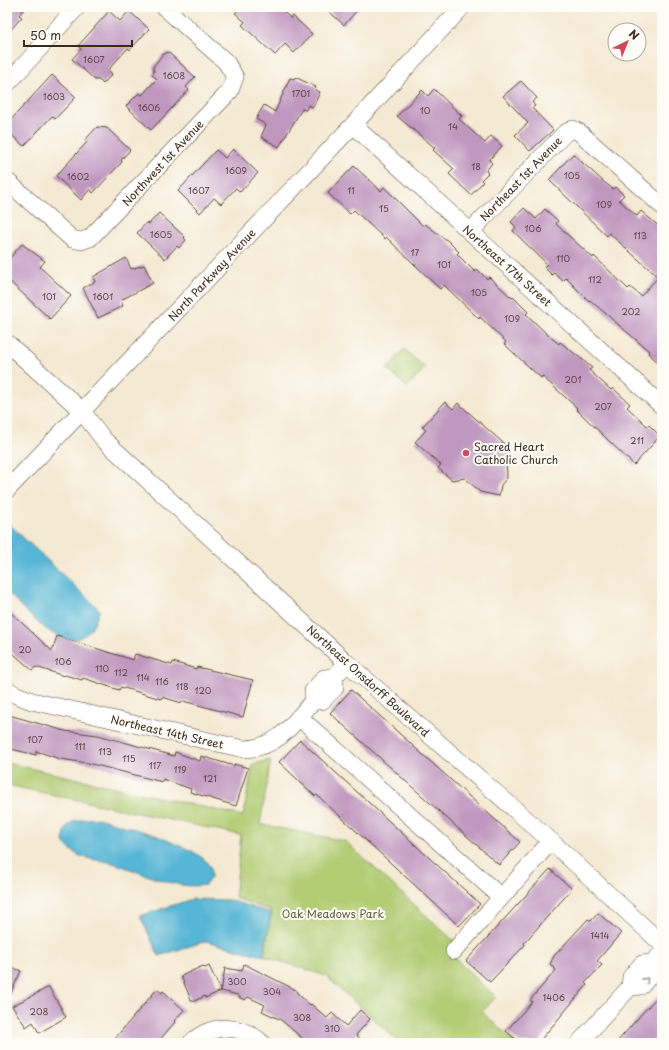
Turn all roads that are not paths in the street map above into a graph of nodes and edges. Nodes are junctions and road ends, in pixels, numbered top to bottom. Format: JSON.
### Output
{"nodes":[{"id":1,"x":77,"y":7,"type":"edge"},
{"id":2,"x":164,"y":7,"type":"edge"},
{"id":3,"x":462,"y":7,"type":"edge"},
{"id":4,"x":7,"y":84,"type":"edge"},
{"id":5,"x":353,"y":125,"type":"junction"},
{"id":6,"x":7,"y":181,"type":"edge"},
{"id":7,"x":662,"y":206,"type":"edge"},
{"id":8,"x":470,"y":232,"type":"junction"},
{"id":9,"x":7,"y":343,"type":"edge"},
{"id":10,"x":662,"y":406,"type":"edge"},
{"id":11,"x":81,"y":410,"type":"junction"},
{"id":12,"x":7,"y":490,"type":"edge"},
{"id":13,"x":347,"y":663,"type":"junction"},
{"id":14,"x":7,"y":689,"type":"edge"},
{"id":15,"x":299,"y":717,"type":"junction"},
{"id":16,"x":551,"y":841,"type":"junction"},
{"id":17,"x":501,"y":897,"type":"junction"},
{"id":18,"x":662,"y":944,"type":"edge"},
{"id":19,"x":454,"y":950,"type":"dead end"},
{"id":20,"x":657,"y":958,"type":"edge"},
{"id":21,"x":191,"y":1043,"type":"edge"},
{"id":22,"x":262,"y":1043,"type":"edge"},
{"id":23,"x":579,"y":1043,"type":"edge"}],
"edges":[{"from":1,"to":4,"type":"street"},
{"from":2,"to":6,"type":"street","name":"Northwest 1st Avenue"},
{"from":3,"to":5,"type":"street","name":"North Parkway Avenue"},
{"from":5,"to":8,"type":"street","name":"Northeast 17th Street"},
{"from":5,"to":11,"type":"street","name":"North Parkway Avenue"},
{"from":7,"to":8,"type":"street","name":"Northeast 1st Avenue"},
{"from":8,"to":10,"type":"street","name":"Northeast 17th Street"},
{"from":9,"to":11,"type":"street","name":"Northeast Onsdorff Boulevard"},
{"from":11,"to":12,"type":"street","name":"North Parkway Avenue"},
{"from":11,"to":13,"type":"street","name":"Northeast Onsdorff Boulevard"},
{"from":13,"to":15,"type":"street","name":"Northeast 14th Street"},
{"from":13,"to":16,"type":"street","name":"Northeast Onsdorff Boulevard"},
{"from":14,"to":15,"type":"street","name":"Northeast 14th Street"},
{"from":15,"to":17,"type":"street"},
{"from":16,"to":17,"type":"street"},
{"from":16,"to":18,"type":"street","name":"Northeast Onsdorff Boulevard"},
{"from":17,"to":19,"type":"street"},
{"from":20,"to":23,"type":"street"},
{"from":21,"to":22,"type":"street"}]}
